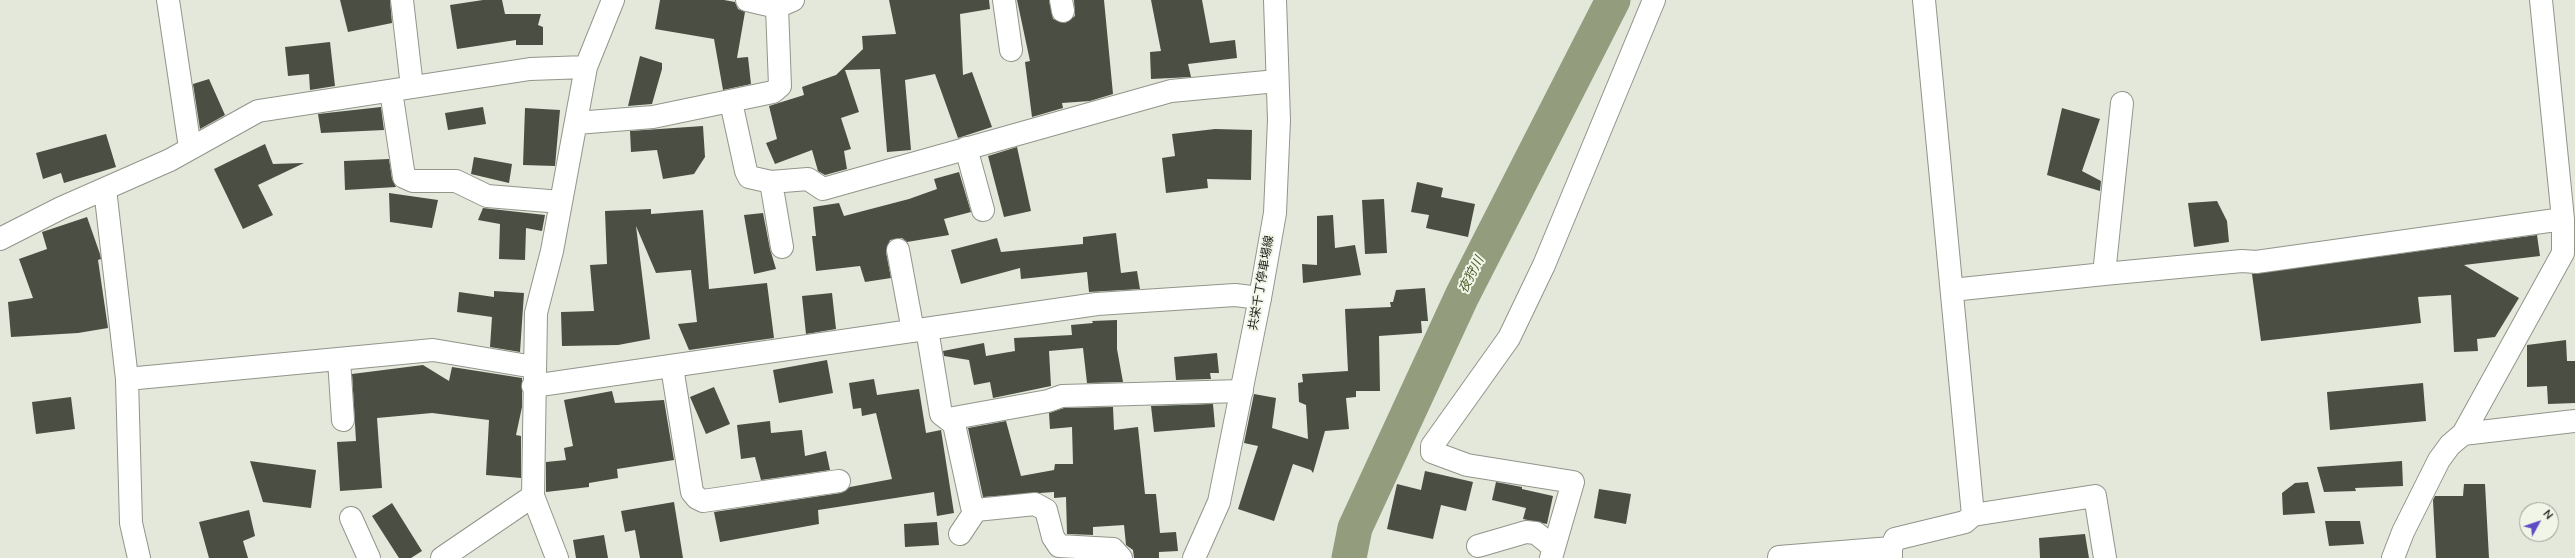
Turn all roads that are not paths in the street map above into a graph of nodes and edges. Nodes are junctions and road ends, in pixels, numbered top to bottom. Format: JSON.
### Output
{"nodes":[{"id":1,"x":168,"y":0,"type":"edge"},
{"id":2,"x":402,"y":0,"type":"edge"},
{"id":3,"x":613,"y":0,"type":"edge"},
{"id":4,"x":748,"y":0,"type":"edge"},
{"id":5,"x":1004,"y":0,"type":"edge"},
{"id":6,"x":1275,"y":0,"type":"edge"},
{"id":7,"x":1654,"y":0,"type":"edge"},
{"id":8,"x":1924,"y":0,"type":"edge"},
{"id":9,"x":2541,"y":0,"type":"edge"},
{"id":10,"x":785,"y":3,"type":"edge"},
{"id":11,"x":1011,"y":50,"type":"dead end"},
{"id":12,"x":586,"y":67,"type":"junction"},
{"id":13,"x":1276,"y":81,"type":"junction"},
{"id":14,"x":402,"y":89,"type":"junction"},
{"id":15,"x":731,"y":102,"type":"junction"},
{"id":16,"x":2122,"y":103,"type":"dead end"},
{"id":17,"x":576,"y":123,"type":"junction"},
{"id":18,"x":190,"y":148,"type":"junction"},
{"id":19,"x":966,"y":148,"type":"junction"},
{"id":20,"x":771,"y":182,"type":"junction"},
{"id":21,"x":105,"y":189,"type":"junction"},
{"id":22,"x":561,"y":202,"type":"junction"},
{"id":23,"x":983,"y":210,"type":"dead end"},
{"id":24,"x":2563,"y":219,"type":"junction"},
{"id":25,"x":0,"y":239,"type":"edge"},
{"id":26,"x":782,"y":247,"type":"dead end"},
{"id":27,"x":898,"y":250,"type":"dead end"},
{"id":28,"x":2104,"y":274,"type":"junction"},
{"id":29,"x":1952,"y":290,"type":"junction"},
{"id":30,"x":1260,"y":298,"type":"junction"},
{"id":31,"x":920,"y":330,"type":"junction"},
{"id":32,"x":339,"y":360,"type":"junction"},
{"id":33,"x":672,"y":368,"type":"junction"},
{"id":34,"x":534,"y":377,"type":"junction"},
{"id":35,"x":127,"y":379,"type":"junction"},
{"id":36,"x":1242,"y":391,"type":"junction"},
{"id":37,"x":948,"y":419,"type":"junction"},
{"id":38,"x":343,"y":420,"type":"dead end"},
{"id":39,"x":2575,"y":421,"type":"edge"},
{"id":40,"x":2463,"y":434,"type":"junction"},
{"id":41,"x":839,"y":481,"type":"dead end"},
{"id":42,"x":533,"y":496,"type":"junction"},
{"id":43,"x":976,"y":510,"type":"junction"},
{"id":44,"x":1973,"y":515,"type":"junction"},
{"id":45,"x":351,"y":518,"type":"dead end"},
{"id":46,"x":960,"y":534,"type":"dead end"},
{"id":47,"x":1478,"y":546,"type":"dead end"},
{"id":48,"x":1552,"y":552,"type":"edge"},
{"id":49,"x":1891,"y":553,"type":"edge"},
{"id":50,"x":1779,"y":557,"type":"edge"},
{"id":51,"x":139,"y":558,"type":"edge"},
{"id":52,"x":369,"y":558,"type":"edge"},
{"id":53,"x":442,"y":558,"type":"edge"},
{"id":54,"x":557,"y":558,"type":"edge"},
{"id":55,"x":1121,"y":558,"type":"edge"},
{"id":56,"x":1194,"y":558,"type":"edge"},
{"id":57,"x":2105,"y":558,"type":"edge"},
{"id":58,"x":2393,"y":558,"type":"edge"}],
"edges":[{"from":1,"to":18,"type":"street"},
{"from":2,"to":14,"type":"street"},
{"from":3,"to":12,"type":"street"},
{"from":4,"to":10,"type":"street"},
{"from":5,"to":11,"type":"street"},
{"from":6,"to":13,"type":"street","name":"共栄千丁停車場線"},
{"from":7,"to":48,"type":"street"},
{"from":8,"to":29,"type":"street"},
{"from":9,"to":24,"type":"street"},
{"from":10,"to":15,"type":"street"},
{"from":12,"to":14,"type":"street"},
{"from":12,"to":17,"type":"street"},
{"from":13,"to":19,"type":"street"},
{"from":13,"to":30,"type":"street","name":"共栄千丁停車場線"},
{"from":14,"to":18,"type":"street"},
{"from":14,"to":22,"type":"street"},
{"from":15,"to":17,"type":"street"},
{"from":15,"to":20,"type":"street"},
{"from":16,"to":28,"type":"street"},
{"from":17,"to":22,"type":"street"},
{"from":18,"to":21,"type":"street"},
{"from":19,"to":20,"type":"street"},
{"from":19,"to":23,"type":"street"},
{"from":20,"to":26,"type":"street"},
{"from":21,"to":25,"type":"street"},
{"from":21,"to":35,"type":"street"},
{"from":22,"to":34,"type":"street"},
{"from":24,"to":28,"type":"street"},
{"from":24,"to":40,"type":"street"},
{"from":27,"to":31,"type":"street"},
{"from":28,"to":29,"type":"street"},
{"from":29,"to":44,"type":"street"},
{"from":30,"to":31,"type":"street"},
{"from":30,"to":36,"type":"street","name":"共栄千丁停車場線"},
{"from":31,"to":33,"type":"street"},
{"from":31,"to":37,"type":"street"},
{"from":32,"to":34,"type":"street"},
{"from":32,"to":35,"type":"street"},
{"from":32,"to":38,"type":"street"},
{"from":33,"to":34,"type":"street"},
{"from":33,"to":41,"type":"street"},
{"from":34,"to":42,"type":"street"},
{"from":35,"to":51,"type":"street"},
{"from":36,"to":37,"type":"street"},
{"from":36,"to":56,"type":"street","name":"共栄千丁停車場線"},
{"from":37,"to":43,"type":"street"},
{"from":39,"to":40,"type":"street"},
{"from":40,"to":58,"type":"street"},
{"from":42,"to":53,"type":"street"},
{"from":42,"to":54,"type":"street"},
{"from":43,"to":46,"type":"street"},
{"from":43,"to":55,"type":"street"},
{"from":44,"to":49,"type":"street"},
{"from":44,"to":57,"type":"street"},
{"from":45,"to":52,"type":"street"},
{"from":47,"to":48,"type":"street"},
{"from":49,"to":50,"type":"street"}]}
